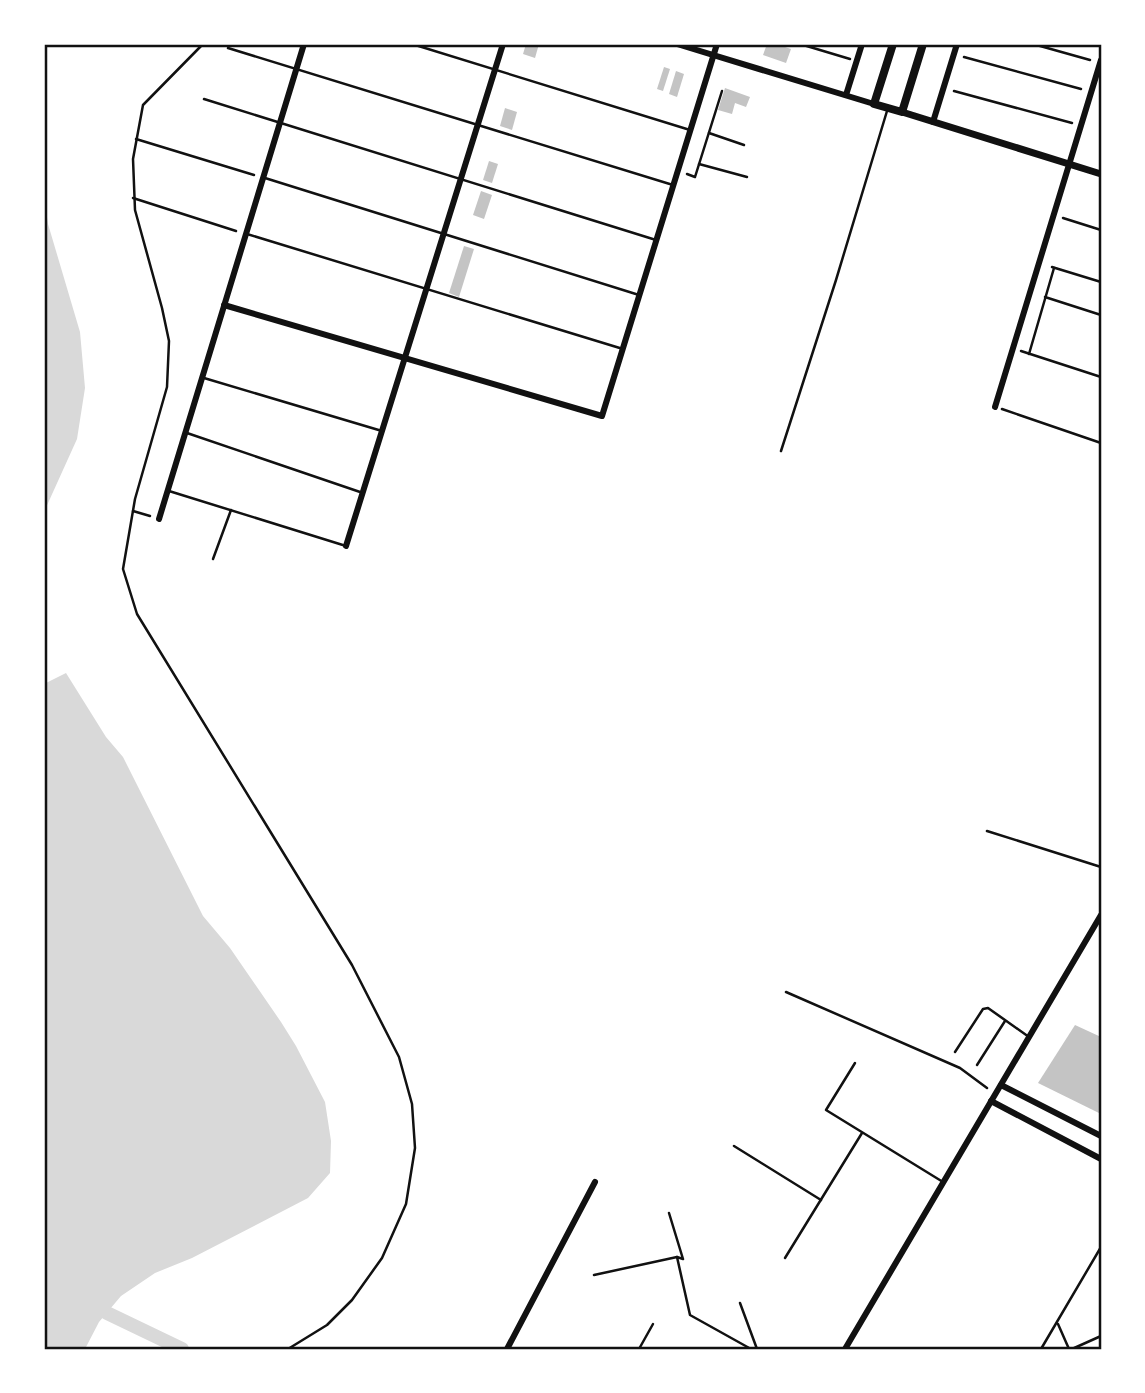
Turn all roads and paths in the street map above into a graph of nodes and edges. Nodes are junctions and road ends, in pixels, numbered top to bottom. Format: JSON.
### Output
{"nodes":[{"id":1,"x":203,"y":44,"type":"edge"},
{"id":2,"x":304,"y":44,"type":"edge"},
{"id":3,"x":412,"y":44,"type":"edge"},
{"id":4,"x":503,"y":44,"type":"edge"},
{"id":5,"x":677,"y":44,"type":"edge"},
{"id":6,"x":717,"y":44,"type":"edge"},
{"id":7,"x":800,"y":44,"type":"edge"},
{"id":8,"x":862,"y":44,"type":"edge"},
{"id":9,"x":893,"y":44,"type":"edge"},
{"id":10,"x":923,"y":44,"type":"edge"},
{"id":11,"x":957,"y":44,"type":"edge"},
{"id":12,"x":1033,"y":44,"type":"edge"},
{"id":13,"x":228,"y":48,"type":"dead end"},
{"id":14,"x":713,"y":55,"type":"junction"},
{"id":15,"x":964,"y":57,"type":"dead end"},
{"id":16,"x":856,"y":61,"type":"dead end"},
{"id":17,"x":1101,"y":61,"type":"edge"},
{"id":18,"x":297,"y":69,"type":"junction"},
{"id":19,"x":495,"y":69,"type":"junction"},
{"id":20,"x":722,"y":91,"type":"dead end"},
{"id":21,"x":954,"y":91,"type":"dead end"},
{"id":22,"x":1091,"y":92,"type":"junction"},
{"id":23,"x":846,"y":95,"type":"junction"},
{"id":24,"x":204,"y":99,"type":"dead end"},
{"id":25,"x":874,"y":104,"type":"junction"},
{"id":26,"x":888,"y":108,"type":"junction"},
{"id":27,"x":902,"y":112,"type":"junction"},
{"id":28,"x":933,"y":122,"type":"junction"},
{"id":29,"x":280,"y":123,"type":"junction"},
{"id":30,"x":477,"y":125,"type":"junction"},
{"id":31,"x":1081,"y":125,"type":"junction"},
{"id":32,"x":690,"y":130,"type":"junction"},
{"id":33,"x":709,"y":134,"type":"junction"},
{"id":34,"x":136,"y":139,"type":"junction"},
{"id":35,"x":744,"y":145,"type":"dead end"},
{"id":36,"x":699,"y":163,"type":"junction"},
{"id":37,"x":1069,"y":164,"type":"junction"},
{"id":38,"x":1101,"y":174,"type":"edge"},
{"id":39,"x":264,"y":177,"type":"junction"},
{"id":40,"x":695,"y":177,"type":"dead end"},
{"id":41,"x":747,"y":177,"type":"dead end"},
{"id":42,"x":461,"y":179,"type":"junction"},
{"id":43,"x":673,"y":185,"type":"junction"},
{"id":44,"x":133,"y":198,"type":"junction"},
{"id":45,"x":1054,"y":215,"type":"junction"},
{"id":46,"x":1101,"y":230,"type":"edge"},
{"id":47,"x":246,"y":234,"type":"junction"},
{"id":48,"x":443,"y":234,"type":"junction"},
{"id":49,"x":656,"y":240,"type":"junction"},
{"id":50,"x":1039,"y":263,"type":"junction"},
{"id":51,"x":1054,"y":268,"type":"junction"},
{"id":52,"x":1101,"y":282,"type":"edge"},
{"id":53,"x":426,"y":289,"type":"junction"},
{"id":54,"x":639,"y":295,"type":"junction"},
{"id":55,"x":1045,"y":297,"type":"junction"},
{"id":56,"x":225,"y":304,"type":"junction"},
{"id":57,"x":1101,"y":315,"type":"edge"},
{"id":58,"x":623,"y":349,"type":"junction"},
{"id":59,"x":1013,"y":349,"type":"junction"},
{"id":60,"x":1029,"y":354,"type":"junction"},
{"id":61,"x":405,"y":358,"type":"junction"},
{"id":62,"x":202,"y":377,"type":"junction"},
{"id":63,"x":1101,"y":377,"type":"edge"},
{"id":64,"x":995,"y":407,"type":"joint"},
{"id":65,"x":382,"y":431,"type":"junction"},
{"id":66,"x":185,"y":433,"type":"junction"},
{"id":67,"x":1101,"y":443,"type":"edge"},
{"id":68,"x":781,"y":451,"type":"dead end"},
{"id":69,"x":167,"y":490,"type":"junction"},
{"id":70,"x":363,"y":493,"type":"junction"},
{"id":71,"x":230,"y":510,"type":"junction"},
{"id":72,"x":133,"y":511,"type":"junction"},
{"id":73,"x":159,"y":519,"type":"joint"},
{"id":74,"x":346,"y":546,"type":"joint"},
{"id":75,"x":212,"y":559,"type":"dead end"},
{"id":76,"x":987,"y":831,"type":"dead end"},
{"id":77,"x":1101,"y":867,"type":"edge"},
{"id":78,"x":1100,"y":918,"type":"edge"},
{"id":79,"x":786,"y":992,"type":"dead end"},
{"id":80,"x":1006,"y":1021,"type":"junction"},
{"id":81,"x":1029,"y":1037,"type":"junction"},
{"id":82,"x":955,"y":1052,"type":"dead end"},
{"id":83,"x":855,"y":1063,"type":"dead end"},
{"id":84,"x":977,"y":1065,"type":"dead end"},
{"id":85,"x":1001,"y":1085,"type":"junction"},
{"id":86,"x":996,"y":1094,"type":"junction"},
{"id":87,"x":991,"y":1101,"type":"junction"},
{"id":88,"x":862,"y":1132,"type":"junction"},
{"id":89,"x":1101,"y":1136,"type":"edge"},
{"id":90,"x":734,"y":1146,"type":"dead end"},
{"id":91,"x":1101,"y":1159,"type":"edge"},
{"id":92,"x":595,"y":1182,"type":"dead end"},
{"id":93,"x":943,"y":1182,"type":"junction"},
{"id":94,"x":821,"y":1200,"type":"junction"},
{"id":95,"x":669,"y":1213,"type":"dead end"},
{"id":96,"x":1101,"y":1247,"type":"edge"},
{"id":97,"x":677,"y":1257,"type":"junction"},
{"id":98,"x":785,"y":1258,"type":"dead end"},
{"id":99,"x":594,"y":1275,"type":"dead end"},
{"id":100,"x":740,"y":1303,"type":"dead end"},
{"id":101,"x":1057,"y":1322,"type":"junction"},
{"id":102,"x":653,"y":1324,"type":"dead end"},
{"id":103,"x":1101,"y":1336,"type":"edge"},
{"id":104,"x":288,"y":1349,"type":"edge"},
{"id":105,"x":507,"y":1349,"type":"edge"},
{"id":106,"x":639,"y":1349,"type":"edge"},
{"id":107,"x":751,"y":1349,"type":"edge"},
{"id":108,"x":757,"y":1349,"type":"edge"},
{"id":109,"x":845,"y":1349,"type":"edge"},
{"id":110,"x":1041,"y":1349,"type":"edge"},
{"id":111,"x":1071,"y":1349,"type":"edge"}],
"edges":[{"from":1,"to":34,"type":"path"},
{"from":2,"to":18,"type":"street"},
{"from":3,"to":19,"type":"lane"},
{"from":4,"to":19,"type":"street"},
{"from":5,"to":14,"type":"street"},
{"from":6,"to":14,"type":"street"},
{"from":7,"to":16,"type":"path"},
{"from":8,"to":23,"type":"street"},
{"from":9,"to":25,"type":"main road"},
{"from":10,"to":27,"type":"main road"},
{"from":11,"to":28,"type":"street"},
{"from":12,"to":17,"type":"path"},
{"from":13,"to":18,"type":"lane"},
{"from":14,"to":23,"type":"street"},
{"from":14,"to":32,"type":"street"},
{"from":15,"to":22,"type":"path"},
{"from":17,"to":22,"type":"street"},
{"from":18,"to":29,"type":"street"},
{"from":18,"to":30,"type":"lane"},
{"from":19,"to":30,"type":"street"},
{"from":19,"to":32,"type":"lane"},
{"from":20,"to":33,"type":"path"},
{"from":21,"to":31,"type":"path"},
{"from":22,"to":31,"type":"street"},
{"from":23,"to":25,"type":"street"},
{"from":24,"to":29,"type":"lane"},
{"from":25,"to":26,"type":"main road"},
{"from":26,"to":27,"type":"main road"},
{"from":26,"to":68,"type":"lane"},
{"from":27,"to":28,"type":"street"},
{"from":28,"to":37,"type":"street"},
{"from":29,"to":39,"type":"street"},
{"from":29,"to":42,"type":"lane"},
{"from":30,"to":42,"type":"street"},
{"from":30,"to":43,"type":"lane"},
{"from":31,"to":37,"type":"street"},
{"from":32,"to":43,"type":"street"},
{"from":33,"to":35,"type":"path"},
{"from":33,"to":36,"type":"path"},
{"from":34,"to":39,"type":"path"},
{"from":34,"to":44,"type":"path"},
{"from":36,"to":40,"type":"path"},
{"from":36,"to":41,"type":"path"},
{"from":37,"to":38,"type":"street"},
{"from":37,"to":45,"type":"street"},
{"from":39,"to":47,"type":"street"},
{"from":39,"to":48,"type":"lane"},
{"from":42,"to":48,"type":"street"},
{"from":42,"to":49,"type":"lane"},
{"from":43,"to":49,"type":"street"},
{"from":44,"to":47,"type":"path"},
{"from":44,"to":72,"type":"path"},
{"from":45,"to":46,"type":"path"},
{"from":45,"to":50,"type":"street"},
{"from":47,"to":53,"type":"lane"},
{"from":47,"to":56,"type":"street"},
{"from":48,"to":53,"type":"street"},
{"from":48,"to":54,"type":"lane"},
{"from":49,"to":54,"type":"street"},
{"from":50,"to":51,"type":"path"},
{"from":50,"to":59,"type":"street"},
{"from":51,"to":52,"type":"path"},
{"from":51,"to":55,"type":"path"},
{"from":53,"to":58,"type":"lane"},
{"from":53,"to":61,"type":"street"},
{"from":54,"to":58,"type":"street"},
{"from":55,"to":57,"type":"path"},
{"from":55,"to":60,"type":"path"},
{"from":56,"to":61,"type":"street"},
{"from":56,"to":62,"type":"street"},
{"from":58,"to":61,"type":"street"},
{"from":59,"to":60,"type":"path"},
{"from":59,"to":64,"type":"street"},
{"from":60,"to":63,"type":"path"},
{"from":61,"to":65,"type":"street"},
{"from":62,"to":65,"type":"lane"},
{"from":62,"to":66,"type":"street"},
{"from":64,"to":67,"type":"path"},
{"from":65,"to":70,"type":"street"},
{"from":66,"to":69,"type":"street"},
{"from":66,"to":70,"type":"lane"},
{"from":69,"to":71,"type":"lane"},
{"from":69,"to":73,"type":"street"},
{"from":70,"to":74,"type":"street"},
{"from":71,"to":74,"type":"lane"},
{"from":71,"to":75,"type":"lane"},
{"from":72,"to":73,"type":"path"},
{"from":72,"to":104,"type":"path"},
{"from":76,"to":77,"type":"lane"},
{"from":78,"to":81,"type":"street"},
{"from":79,"to":86,"type":"path"},
{"from":80,"to":81,"type":"lane"},
{"from":80,"to":82,"type":"lane"},
{"from":80,"to":84,"type":"lane"},
{"from":81,"to":85,"type":"street"},
{"from":83,"to":88,"type":"lane"},
{"from":85,"to":86,"type":"street"},
{"from":85,"to":89,"type":"street"},
{"from":86,"to":87,"type":"street"},
{"from":87,"to":91,"type":"street"},
{"from":87,"to":93,"type":"street"},
{"from":88,"to":93,"type":"lane"},
{"from":88,"to":94,"type":"lane"},
{"from":90,"to":94,"type":"lane"},
{"from":92,"to":105,"type":"street"},
{"from":93,"to":109,"type":"street"},
{"from":94,"to":98,"type":"lane"},
{"from":95,"to":97,"type":"path"},
{"from":96,"to":101,"type":"path"},
{"from":97,"to":99,"type":"path"},
{"from":97,"to":107,"type":"path"},
{"from":100,"to":108,"type":"path"},
{"from":101,"to":110,"type":"path"},
{"from":101,"to":111,"type":"path"},
{"from":102,"to":106,"type":"lane"},
{"from":103,"to":111,"type":"path"}]}
